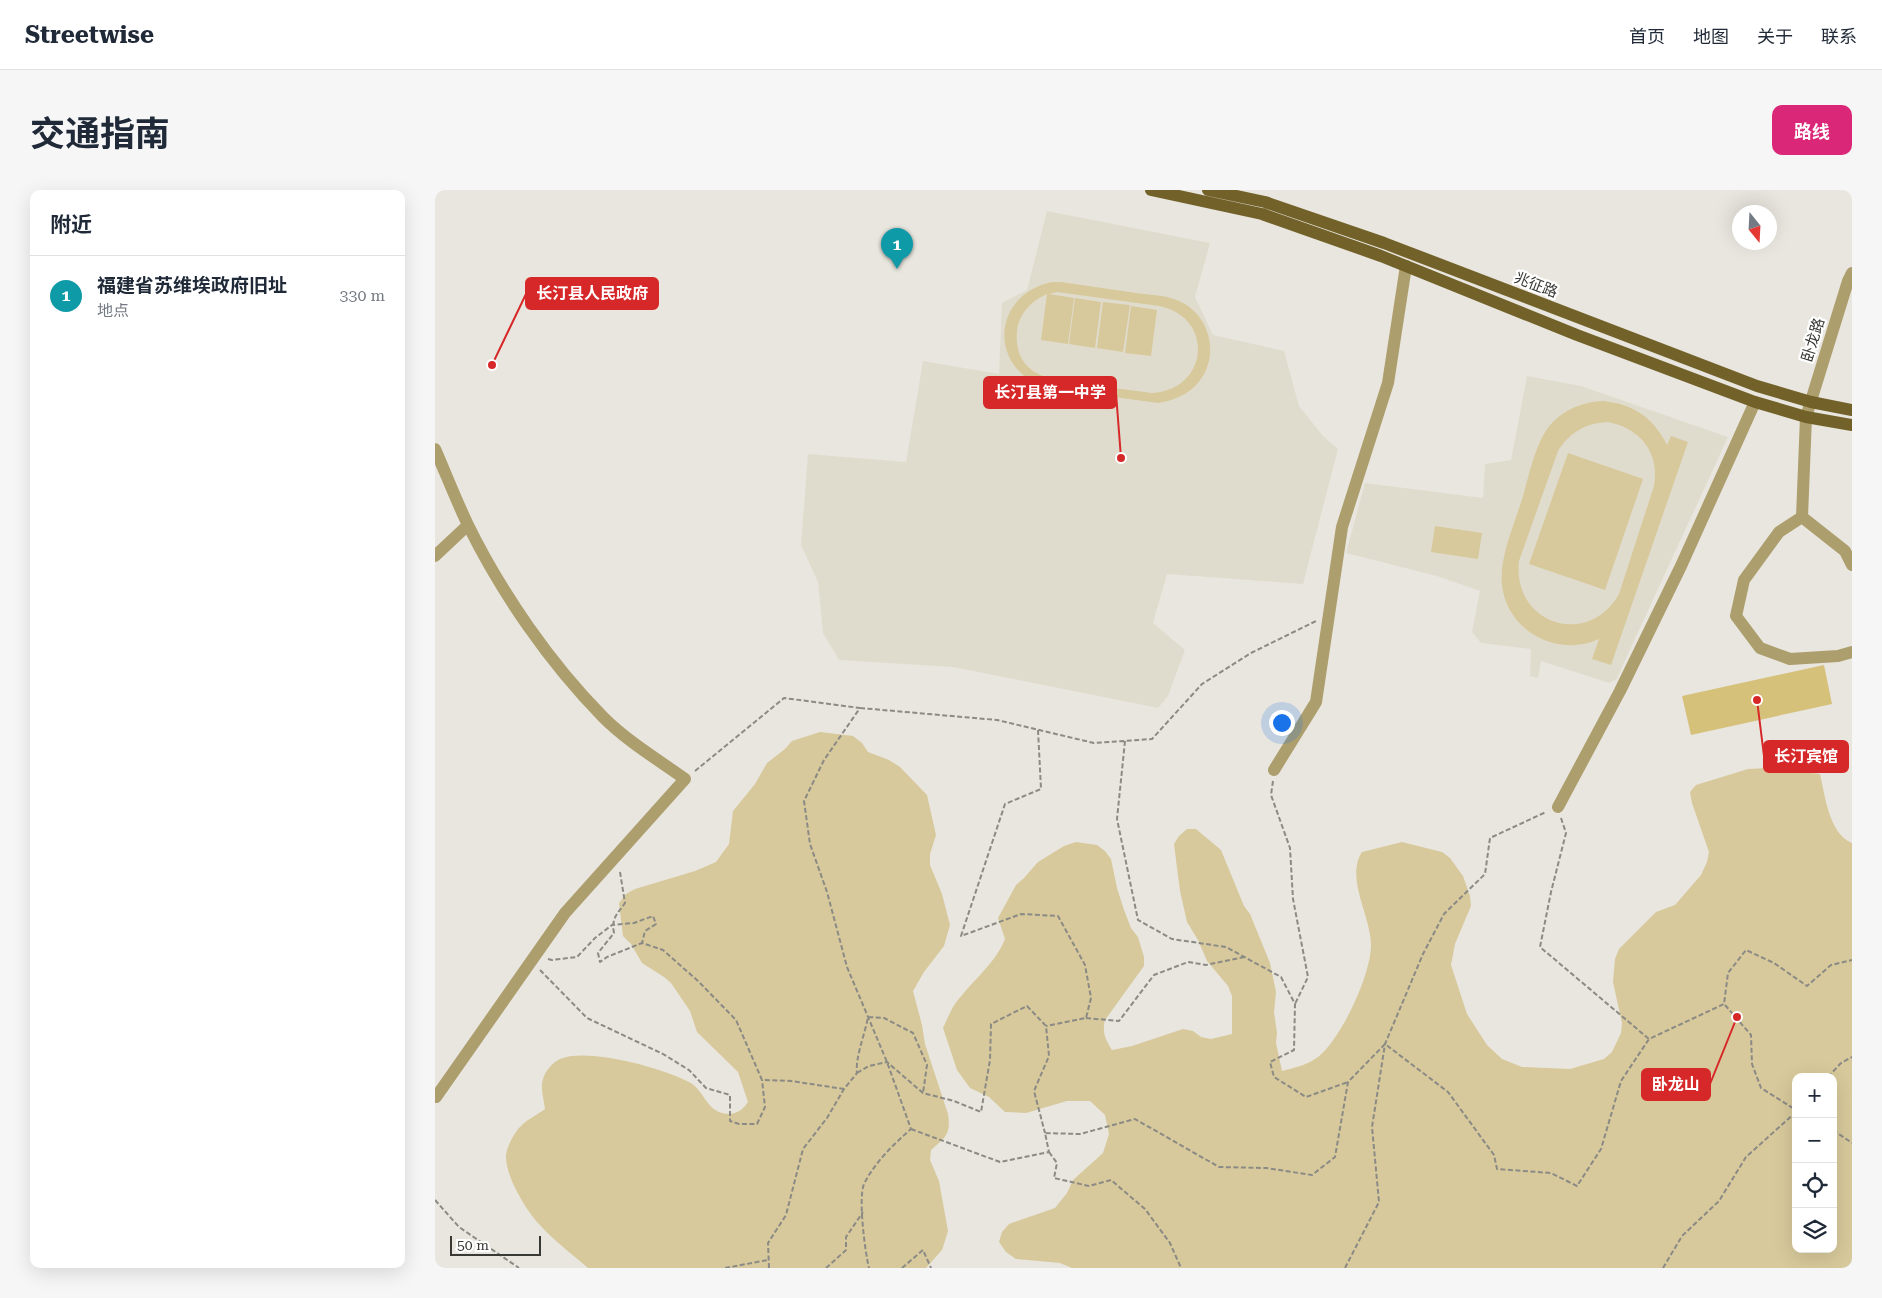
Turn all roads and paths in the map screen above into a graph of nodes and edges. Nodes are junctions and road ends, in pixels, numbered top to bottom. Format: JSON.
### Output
{"nodes":[{"id":1,"x":1151,"y":190,"type":"edge"},
{"id":2,"x":1208,"y":190,"type":"edge"},
{"id":3,"x":1406,"y":266,"type":"junction"},
{"id":4,"x":1852,"y":273,"type":"edge"},
{"id":5,"x":1755,"y":402,"type":"junction"},
{"id":6,"x":1811,"y":402,"type":"junction"},
{"id":7,"x":1852,"y":410,"type":"edge"},
{"id":8,"x":1807,"y":417,"type":"junction"},
{"id":9,"x":1852,"y":425,"type":"edge"},
{"id":10,"x":435,"y":449,"type":"edge"},
{"id":11,"x":1802,"y":517,"type":"junction"},
{"id":12,"x":468,"y":525,"type":"junction"},
{"id":13,"x":435,"y":556,"type":"edge"},
{"id":14,"x":1852,"y":565,"type":"edge"},
{"id":15,"x":1329,"y":615,"type":"junction"},
{"id":16,"x":1852,"y":652,"type":"edge"},
{"id":17,"x":860,"y":708,"type":"junction"},
{"id":18,"x":1038,"y":730,"type":"junction"},
{"id":19,"x":1125,"y":741,"type":"junction"},
{"id":20,"x":1274,"y":770,"type":"joint"},
{"id":21,"x":685,"y":779,"type":"junction"},
{"id":22,"x":1557,"y":807,"type":"junction"},
{"id":23,"x":617,"y":855,"type":"junction"},
{"id":24,"x":612,"y":924,"type":"junction"},
{"id":25,"x":642,"y":943,"type":"junction"},
{"id":26,"x":534,"y":957,"type":"junction"},
{"id":27,"x":1244,"y":957,"type":"junction"},
{"id":28,"x":1852,"y":960,"type":"edge"},
{"id":29,"x":1295,"y":1004,"type":"junction"},
{"id":30,"x":1724,"y":1004,"type":"junction"},
{"id":31,"x":868,"y":1017,"type":"junction"},
{"id":32,"x":1086,"y":1018,"type":"junction"},
{"id":33,"x":1046,"y":1026,"type":"junction"},
{"id":34,"x":1649,"y":1039,"type":"junction"},
{"id":35,"x":1385,"y":1044,"type":"junction"},
{"id":36,"x":1852,"y":1057,"type":"edge"},
{"id":37,"x":887,"y":1062,"type":"junction"},
{"id":38,"x":857,"y":1073,"type":"junction"},
{"id":39,"x":1832,"y":1073,"type":"edge"},
{"id":40,"x":762,"y":1080,"type":"junction"},
{"id":41,"x":1349,"y":1082,"type":"junction"},
{"id":42,"x":844,"y":1089,"type":"junction"},
{"id":43,"x":923,"y":1093,"type":"junction"},
{"id":44,"x":436,"y":1097,"type":"edge"},
{"id":45,"x":1792,"y":1108,"type":"edge"},
{"id":46,"x":1792,"y":1115,"type":"edge"},
{"id":47,"x":911,"y":1129,"type":"junction"},
{"id":48,"x":1045,"y":1133,"type":"junction"},
{"id":49,"x":1837,"y":1133,"type":"edge"},
{"id":50,"x":1852,"y":1143,"type":"edge"},
{"id":51,"x":1049,"y":1152,"type":"junction"},
{"id":52,"x":435,"y":1200,"type":"edge"},
{"id":53,"x":863,"y":1212,"type":"junction"},
{"id":54,"x":768,"y":1260,"type":"junction"},
{"id":55,"x":519,"y":1268,"type":"edge"},
{"id":56,"x":725,"y":1268,"type":"edge"},
{"id":57,"x":769,"y":1268,"type":"edge"},
{"id":58,"x":826,"y":1268,"type":"edge"},
{"id":59,"x":869,"y":1268,"type":"edge"},
{"id":60,"x":902,"y":1268,"type":"edge"},
{"id":61,"x":931,"y":1268,"type":"edge"},
{"id":62,"x":1181,"y":1268,"type":"edge"},
{"id":63,"x":1345,"y":1268,"type":"edge"},
{"id":64,"x":1663,"y":1268,"type":"edge"}],
"edges":[{"from":1,"to":3,"type":"main road"},
{"from":2,"to":6,"type":"main road","name":"兆征路"},
{"from":3,"to":5,"type":"main road"},
{"from":3,"to":15,"type":"street"},
{"from":4,"to":6,"type":"street","name":"卧龙路"},
{"from":5,"to":8,"type":"main road"},
{"from":5,"to":22,"type":"street"},
{"from":6,"to":7,"type":"main road","name":"兆征路"},
{"from":6,"to":8,"type":"street","name":"卧龙路"},
{"from":8,"to":9,"type":"main road"},
{"from":8,"to":11,"type":"street","name":"卧龙路"},
{"from":10,"to":12,"type":"street"},
{"from":11,"to":14,"type":"street"},
{"from":11,"to":16,"type":"street"},
{"from":12,"to":13,"type":"street"},
{"from":12,"to":21,"type":"street"},
{"from":15,"to":19,"type":"path"},
{"from":15,"to":20,"type":"street"},
{"from":17,"to":18,"type":"path"},
{"from":17,"to":21,"type":"path"},
{"from":17,"to":31,"type":"path"},
{"from":18,"to":19,"type":"path"},
{"from":18,"to":32,"type":"path"},
{"from":19,"to":27,"type":"path"},
{"from":20,"to":29,"type":"path"},
{"from":21,"to":23,"type":"street"},
{"from":22,"to":34,"type":"path"},
{"from":22,"to":35,"type":"path"},
{"from":23,"to":24,"type":"path"},
{"from":23,"to":26,"type":"street"},
{"from":24,"to":25,"type":"path"},
{"from":24,"to":25,"type":"path"},
{"from":24,"to":26,"type":"path"},
{"from":25,"to":40,"type":"path"},
{"from":26,"to":40,"type":"path"},
{"from":26,"to":44,"type":"street"},
{"from":27,"to":29,"type":"path"},
{"from":27,"to":32,"type":"path"},
{"from":28,"to":30,"type":"path"},
{"from":29,"to":41,"type":"path"},
{"from":30,"to":34,"type":"path"},
{"from":30,"to":45,"type":"path"},
{"from":31,"to":37,"type":"path"},
{"from":31,"to":38,"type":"path"},
{"from":31,"to":43,"type":"path"},
{"from":32,"to":33,"type":"path"},
{"from":33,"to":43,"type":"path"},
{"from":33,"to":48,"type":"path"},
{"from":34,"to":35,"type":"path"},
{"from":35,"to":41,"type":"path"},
{"from":35,"to":63,"type":"path"},
{"from":36,"to":39,"type":"path"},
{"from":37,"to":38,"type":"path"},
{"from":37,"to":43,"type":"path"},
{"from":37,"to":47,"type":"path"},
{"from":38,"to":42,"type":"path"},
{"from":40,"to":42,"type":"path"},
{"from":41,"to":48,"type":"path"},
{"from":42,"to":54,"type":"path"},
{"from":46,"to":64,"type":"path"},
{"from":47,"to":51,"type":"path"},
{"from":47,"to":53,"type":"path"},
{"from":48,"to":51,"type":"path"},
{"from":49,"to":50,"type":"path"},
{"from":51,"to":62,"type":"path"},
{"from":52,"to":55,"type":"path"},
{"from":53,"to":58,"type":"path"},
{"from":53,"to":59,"type":"path"},
{"from":54,"to":56,"type":"path"},
{"from":54,"to":57,"type":"path"},
{"from":60,"to":61,"type":"path"}]}
